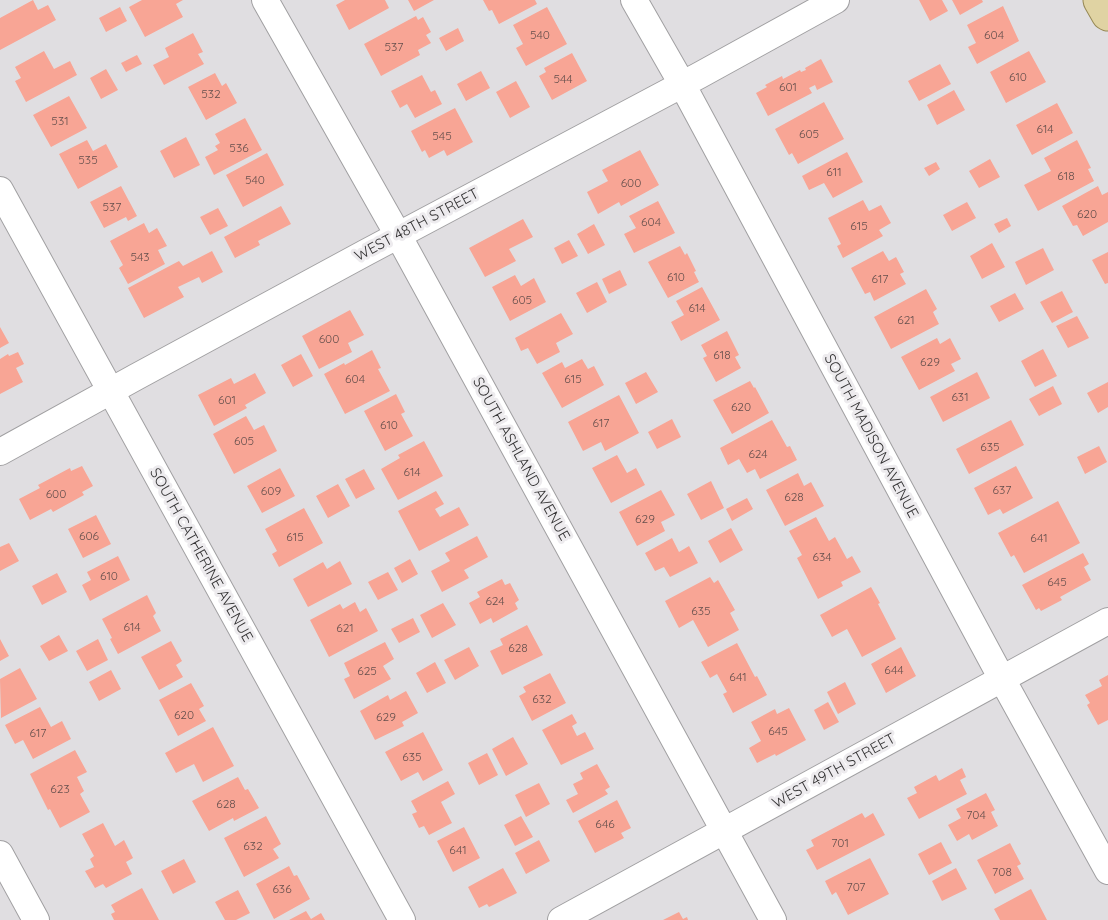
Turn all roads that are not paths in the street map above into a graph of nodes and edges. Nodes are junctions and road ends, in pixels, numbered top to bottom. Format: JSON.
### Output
{"nodes":[{"id":1,"x":266,"y":0,"type":"edge"},
{"id":2,"x":634,"y":0,"type":"edge"},
{"id":3,"x":836,"y":0,"type":"edge"},
{"id":4,"x":1100,"y":0,"type":"edge"},
{"id":5,"x":1108,"y":14,"type":"edge"},
{"id":6,"x":682,"y":84,"type":"junction"},
{"id":7,"x":0,"y":190,"type":"edge"},
{"id":8,"x":398,"y":236,"type":"junction"},
{"id":9,"x":111,"y":391,"type":"junction"},
{"id":10,"x":0,"y":452,"type":"edge"},
{"id":11,"x":1108,"y":621,"type":"edge"},
{"id":12,"x":1002,"y":679,"type":"junction"},
{"id":13,"x":725,"y":830,"type":"junction"},
{"id":14,"x":0,"y":854,"type":"edge"},
{"id":15,"x":1108,"y":871,"type":"edge"},
{"id":16,"x":36,"y":920,"type":"edge"},
{"id":17,"x":402,"y":920,"type":"edge"},
{"id":18,"x":561,"y":920,"type":"edge"},
{"id":19,"x":773,"y":920,"type":"edge"}],
"edges":[{"from":1,"to":8,"type":"street","name":"SOUTH ASHLAND AVENUE"},
{"from":2,"to":6,"type":"street","name":"SOUTH MADISON AVENUE"},
{"from":3,"to":6,"type":"street","name":"WEST 48TH STREET"},
{"from":4,"to":5,"type":"main road"},
{"from":6,"to":8,"type":"street","name":"WEST 48TH STREET"},
{"from":6,"to":12,"type":"street","name":"SOUTH MADISON AVENUE"},
{"from":7,"to":9,"type":"street","name":"SOUTH CATHERINE AVENUE"},
{"from":8,"to":9,"type":"street","name":"WEST 48TH STREET"},
{"from":8,"to":13,"type":"street","name":"SOUTH ASHLAND AVENUE"},
{"from":9,"to":10,"type":"street","name":"WEST 48TH STREET"},
{"from":9,"to":17,"type":"street","name":"SOUTH CATHERINE AVENUE"},
{"from":11,"to":12,"type":"street","name":"WEST 49TH STREET"},
{"from":12,"to":13,"type":"street","name":"WEST 49TH STREET"},
{"from":12,"to":15,"type":"street","name":"SOUTH MADISON AVENUE"},
{"from":13,"to":18,"type":"street","name":"WEST 49TH STREET"},
{"from":13,"to":19,"type":"street","name":"SOUTH ASHLAND AVENUE"},
{"from":14,"to":16,"type":"street"}]}
